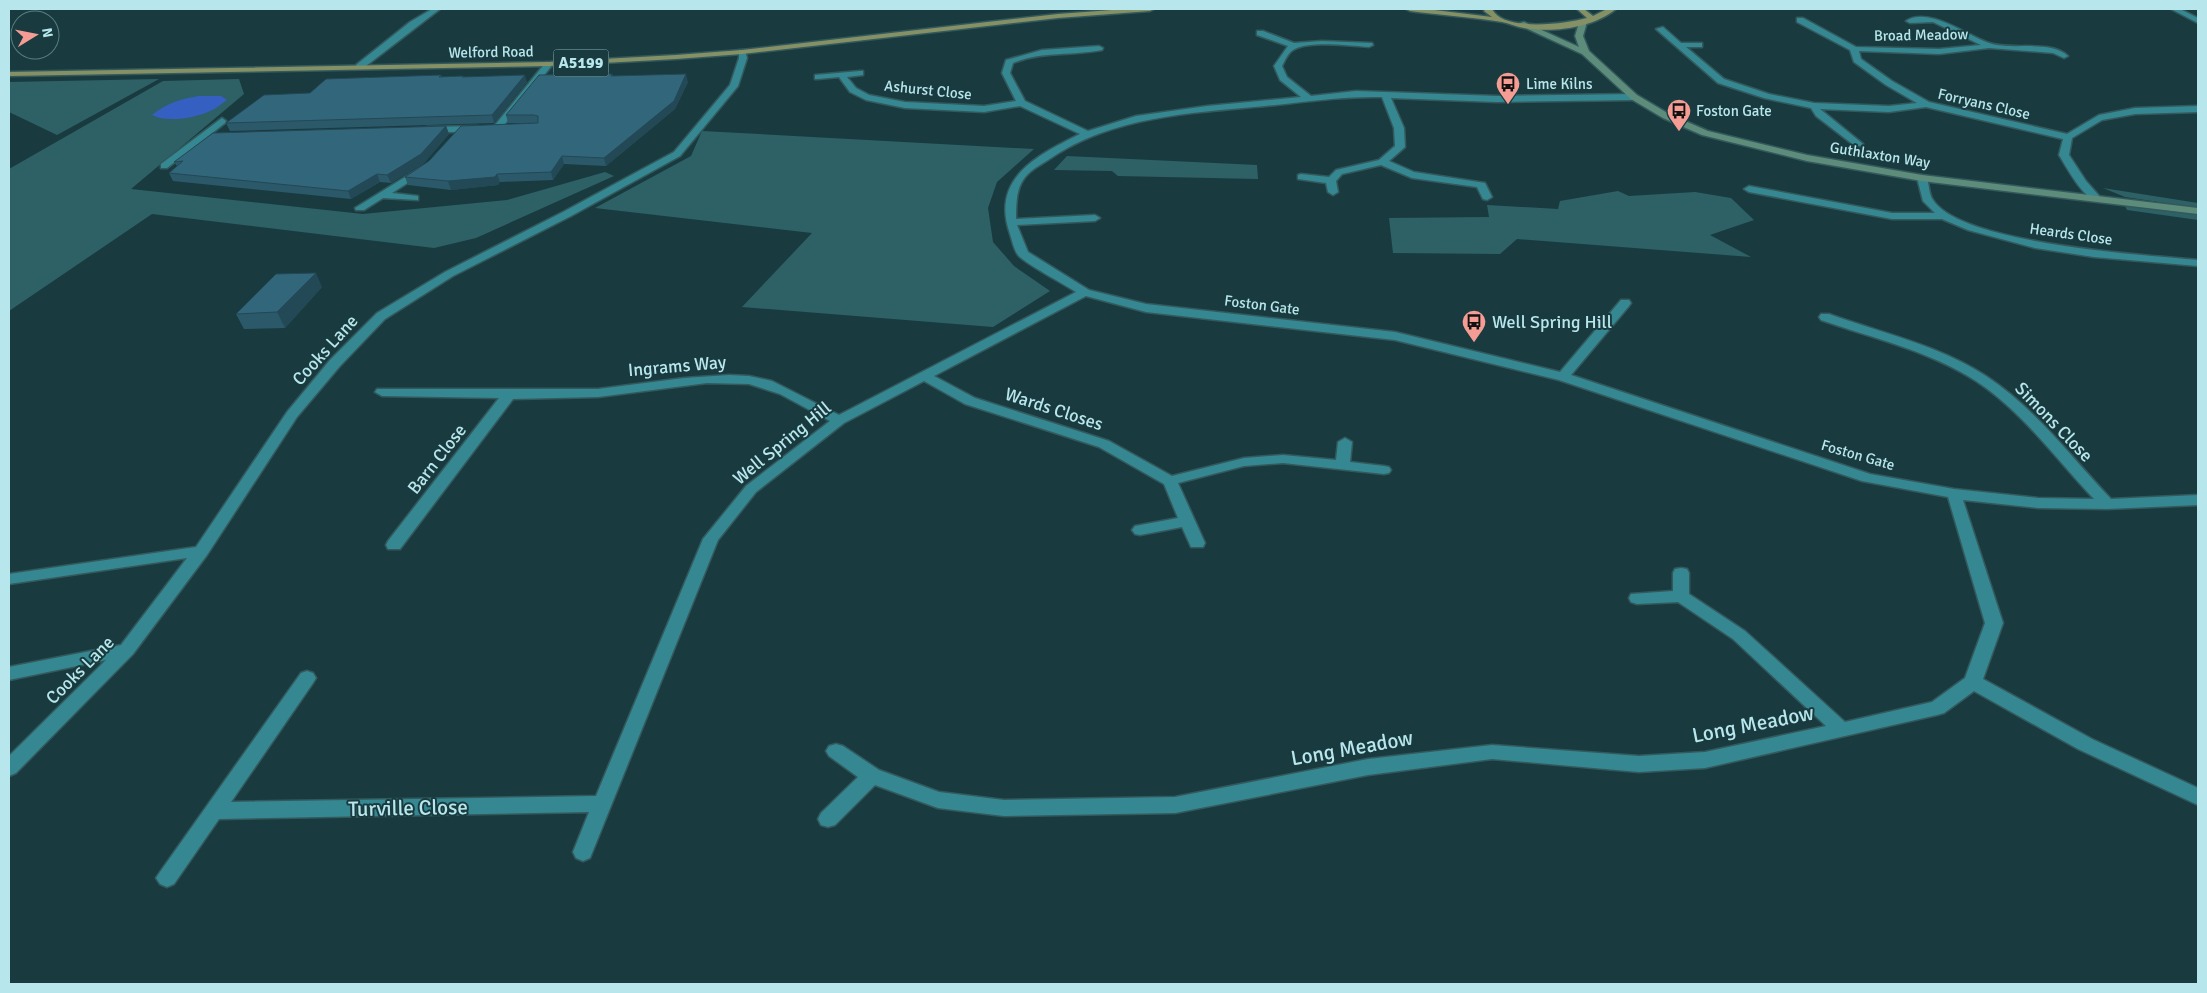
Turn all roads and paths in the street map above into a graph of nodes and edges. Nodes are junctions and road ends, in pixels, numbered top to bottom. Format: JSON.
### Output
{"nodes":[{"id":1,"x":436,"y":9,"type":"edge"},
{"id":2,"x":1150,"y":9,"type":"edge"},
{"id":3,"x":1410,"y":9,"type":"edge"},
{"id":4,"x":1489,"y":9,"type":"edge"},
{"id":5,"x":1580,"y":9,"type":"edge"},
{"id":6,"x":1612,"y":9,"type":"edge"},
{"id":7,"x":2174,"y":9,"type":"edge"},
{"id":8,"x":1592,"y":19,"type":"junction"},
{"id":9,"x":1800,"y":20,"type":"dead end"},
{"id":10,"x":1506,"y":21,"type":"junction"},
{"id":11,"x":1910,"y":21,"type":"dead end"},
{"id":12,"x":2198,"y":21,"type":"edge"},
{"id":13,"x":1583,"y":22,"type":"junction"},
{"id":14,"x":1521,"y":24,"type":"junction"},
{"id":15,"x":1660,"y":29,"type":"dead end"},
{"id":16,"x":1260,"y":33,"type":"dead end"},
{"id":17,"x":1369,"y":45,"type":"dead end"},
{"id":18,"x":1679,"y":45,"type":"junction"},
{"id":19,"x":1699,"y":45,"type":"dead end"},
{"id":20,"x":1295,"y":46,"type":"junction"},
{"id":21,"x":1989,"y":46,"type":"junction"},
{"id":22,"x":1099,"y":48,"type":"dead end"},
{"id":23,"x":1854,"y":49,"type":"junction"},
{"id":24,"x":742,"y":52,"type":"junction"},
{"id":25,"x":1585,"y":52,"type":"junction"},
{"id":26,"x":2064,"y":56,"type":"dead end"},
{"id":27,"x":549,"y":64,"type":"junction"},
{"id":28,"x":358,"y":67,"type":"junction"},
{"id":29,"x":860,"y":73,"type":"dead end"},
{"id":30,"x":9,"y":74,"type":"edge"},
{"id":31,"x":840,"y":75,"type":"junction"},
{"id":32,"x":818,"y":77,"type":"dead end"},
{"id":33,"x":1889,"y":83,"type":"junction"},
{"id":34,"x":1911,"y":83,"type":"dead end"},
{"id":35,"x":1385,"y":94,"type":"junction"},
{"id":36,"x":1634,"y":97,"type":"junction"},
{"id":37,"x":1308,"y":98,"type":"junction"},
{"id":38,"x":1020,"y":103,"type":"junction"},
{"id":39,"x":1926,"y":104,"type":"junction"},
{"id":40,"x":1814,"y":106,"type":"junction"},
{"id":41,"x":2198,"y":109,"type":"edge"},
{"id":42,"x":222,"y":121,"type":"dead end"},
{"id":43,"x":416,"y":131,"type":"edge"},
{"id":44,"x":1086,"y":134,"type":"junction"},
{"id":45,"x":223,"y":135,"type":"edge"},
{"id":46,"x":204,"y":136,"type":"junction"},
{"id":47,"x":2068,"y":137,"type":"junction"},
{"id":48,"x":1858,"y":144,"type":"dead end"},
{"id":49,"x":432,"y":162,"type":"edge"},
{"id":50,"x":1382,"y":162,"type":"junction"},
{"id":51,"x":164,"y":166,"type":"dead end"},
{"id":52,"x":1301,"y":177,"type":"dead end"},
{"id":53,"x":1922,"y":178,"type":"junction"},
{"id":54,"x":1331,"y":180,"type":"junction"},
{"id":55,"x":1749,"y":189,"type":"dead end"},
{"id":56,"x":1333,"y":192,"type":"dead end"},
{"id":57,"x":382,"y":195,"type":"junction"},
{"id":58,"x":1487,"y":197,"type":"dead end"},
{"id":59,"x":414,"y":198,"type":"dead end"},
{"id":60,"x":2096,"y":198,"type":"junction"},
{"id":61,"x":360,"y":208,"type":"dead end"},
{"id":62,"x":2198,"y":211,"type":"edge"},
{"id":63,"x":1944,"y":216,"type":"junction"},
{"id":64,"x":1095,"y":218,"type":"dead end"},
{"id":65,"x":1011,"y":222,"type":"junction"},
{"id":66,"x":2198,"y":263,"type":"edge"},
{"id":67,"x":1085,"y":292,"type":"junction"},
{"id":68,"x":1625,"y":303,"type":"dead end"},
{"id":69,"x":1826,"y":317,"type":"dead end"},
{"id":70,"x":1857,"y":328,"type":"junction"},
{"id":71,"x":1847,"y":340,"type":"dead end"},
{"id":72,"x":924,"y":376,"type":"junction"},
{"id":73,"x":1562,"y":377,"type":"junction"},
{"id":74,"x":382,"y":392,"type":"dead end"},
{"id":75,"x":510,"y":395,"type":"junction"},
{"id":76,"x":838,"y":420,"type":"junction"},
{"id":77,"x":1345,"y":442,"type":"dead end"},
{"id":78,"x":1343,"y":464,"type":"junction"},
{"id":79,"x":1384,"y":470,"type":"dead end"},
{"id":80,"x":1170,"y":481,"type":"junction"},
{"id":81,"x":1954,"y":494,"type":"junction"},
{"id":82,"x":2198,"y":500,"type":"edge"},
{"id":83,"x":2107,"y":504,"type":"junction"},
{"id":84,"x":1186,"y":521,"type":"junction"},
{"id":85,"x":1140,"y":530,"type":"dead end"},
{"id":86,"x":1196,"y":543,"type":"dead end"},
{"id":87,"x":394,"y":545,"type":"dead end"},
{"id":88,"x":201,"y":551,"type":"junction"},
{"id":89,"x":1681,"y":573,"type":"dead end"},
{"id":90,"x":9,"y":579,"type":"edge"},
{"id":91,"x":1681,"y":596,"type":"junction"},
{"id":92,"x":1637,"y":598,"type":"dead end"},
{"id":93,"x":127,"y":650,"type":"junction"},
{"id":94,"x":9,"y":673,"type":"edge"},
{"id":95,"x":307,"y":678,"type":"dead end"},
{"id":96,"x":1973,"y":682,"type":"junction"},
{"id":97,"x":1842,"y":730,"type":"junction"},
{"id":98,"x":836,"y":751,"type":"dead end"},
{"id":99,"x":9,"y":768,"type":"edge"},
{"id":100,"x":872,"y":776,"type":"junction"},
{"id":101,"x":2198,"y":796,"type":"edge"},
{"id":102,"x":602,"y":804,"type":"junction"},
{"id":103,"x":215,"y":811,"type":"junction"},
{"id":104,"x":828,"y":819,"type":"dead end"},
{"id":105,"x":583,"y":852,"type":"dead end"},
{"id":106,"x":167,"y":878,"type":"dead end"}],
"edges":[{"from":1,"to":28,"type":"street"},
{"from":2,"to":24,"type":"main road","name":"Welford Road","number":"A5199"},
{"from":3,"to":10,"type":"main road"},
{"from":4,"to":10,"type":"main road"},
{"from":5,"to":8,"type":"main road"},
{"from":6,"to":8,"type":"main road"},
{"from":7,"to":12,"type":"street"},
{"from":8,"to":13,"type":"main road"},
{"from":9,"to":23,"type":"street","name":"Forryans Close"},
{"from":10,"to":14,"type":"main road"},
{"from":11,"to":21,"type":"street","name":"Broad Meadow"},
{"from":13,"to":14,"type":"main road"},
{"from":13,"to":25,"type":"street"},
{"from":14,"to":25,"type":"street","name":"Guthlaxton Way"},
{"from":15,"to":18,"type":"street"},
{"from":16,"to":20,"type":"street"},
{"from":17,"to":20,"type":"street"},
{"from":18,"to":19,"type":"street"},
{"from":18,"to":40,"type":"street"},
{"from":20,"to":37,"type":"street"},
{"from":21,"to":23,"type":"street","name":"Broad Meadow"},
{"from":21,"to":26,"type":"street","name":"Broad Meadow"},
{"from":22,"to":38,"type":"street"},
{"from":23,"to":33,"type":"street","name":"Forryans Close"},
{"from":24,"to":27,"type":"main road","name":"Welford Road","number":"A5199"},
{"from":24,"to":88,"type":"street","name":"Cooks Lane"},
{"from":25,"to":36,"type":"street","name":"Guthlaxton Way"},
{"from":27,"to":28,"type":"main road","name":"Welford Road","number":"A5199"},
{"from":27,"to":43,"type":"street"},
{"from":28,"to":30,"type":"main road","name":"Welford Road","number":"A5199"},
{"from":29,"to":31,"type":"street","name":"Ashurst Close"},
{"from":31,"to":32,"type":"street","name":"Ashurst Close"},
{"from":31,"to":38,"type":"street","name":"Ashurst Close"},
{"from":33,"to":34,"type":"street"},
{"from":33,"to":39,"type":"street","name":"Forryans Close"},
{"from":35,"to":36,"type":"street","name":"Foston Gate"},
{"from":35,"to":37,"type":"street","name":"Foston Gate"},
{"from":35,"to":50,"type":"street"},
{"from":36,"to":53,"type":"street","name":"Guthlaxton Way"},
{"from":37,"to":44,"type":"street","name":"Foston Gate"},
{"from":38,"to":44,"type":"street"},
{"from":39,"to":40,"type":"street"},
{"from":39,"to":47,"type":"street","name":"Forryans Close"},
{"from":40,"to":48,"type":"street"},
{"from":41,"to":47,"type":"street"},
{"from":42,"to":46,"type":"street"},
{"from":44,"to":65,"type":"street","name":"Foston Gate"},
{"from":45,"to":46,"type":"street"},
{"from":46,"to":51,"type":"street"},
{"from":47,"to":60,"type":"street"},
{"from":49,"to":57,"type":"street"},
{"from":50,"to":54,"type":"street"},
{"from":50,"to":58,"type":"street"},
{"from":52,"to":54,"type":"street"},
{"from":53,"to":60,"type":"street","name":"Guthlaxton Way"},
{"from":53,"to":63,"type":"street","name":"Heards Close"},
{"from":54,"to":56,"type":"street"},
{"from":55,"to":63,"type":"street","name":"Heards Close"},
{"from":57,"to":59,"type":"street"},
{"from":57,"to":61,"type":"street"},
{"from":60,"to":62,"type":"street","name":"Guthlaxton Way"},
{"from":63,"to":66,"type":"street","name":"Heards Close"},
{"from":64,"to":65,"type":"street"},
{"from":65,"to":67,"type":"street","name":"Foston Gate"},
{"from":67,"to":72,"type":"street","name":"Well Spring Hill"},
{"from":67,"to":73,"type":"street","name":"Foston Gate"},
{"from":68,"to":73,"type":"street"},
{"from":69,"to":70,"type":"street","name":"Simons Close"},
{"from":70,"to":71,"type":"street"},
{"from":70,"to":83,"type":"street","name":"Simons Close"},
{"from":72,"to":76,"type":"street","name":"Well Spring Hill"},
{"from":72,"to":80,"type":"street","name":"Wards Closes"},
{"from":73,"to":81,"type":"street","name":"Foston Gate"},
{"from":74,"to":75,"type":"street","name":"Ingrams Way"},
{"from":75,"to":76,"type":"street","name":"Ingrams Way"},
{"from":75,"to":87,"type":"street","name":"Barn Close"},
{"from":76,"to":102,"type":"street","name":"Well Spring Hill"},
{"from":77,"to":78,"type":"street"},
{"from":78,"to":79,"type":"street"},
{"from":78,"to":80,"type":"street"},
{"from":80,"to":84,"type":"street"},
{"from":81,"to":83,"type":"street","name":"Foston Gate"},
{"from":81,"to":96,"type":"street"},
{"from":82,"to":83,"type":"street","name":"Foston Gate"},
{"from":84,"to":85,"type":"street"},
{"from":84,"to":86,"type":"street"},
{"from":88,"to":90,"type":"street"},
{"from":88,"to":93,"type":"street","name":"Cooks Lane"},
{"from":89,"to":91,"type":"street"},
{"from":91,"to":92,"type":"street"},
{"from":91,"to":97,"type":"street","name":"Long Meadow"},
{"from":93,"to":94,"type":"street"},
{"from":93,"to":99,"type":"street","name":"Cooks Lane"},
{"from":95,"to":103,"type":"street"},
{"from":96,"to":97,"type":"street","name":"Long Meadow"},
{"from":96,"to":101,"type":"street"},
{"from":97,"to":100,"type":"street","name":"Long Meadow"},
{"from":98,"to":100,"type":"street","name":"Long Meadow"},
{"from":100,"to":104,"type":"street"},
{"from":102,"to":103,"type":"street","name":"Turville Close"},
{"from":102,"to":105,"type":"street","name":"Well Spring Hill"},
{"from":103,"to":106,"type":"street"}]}
